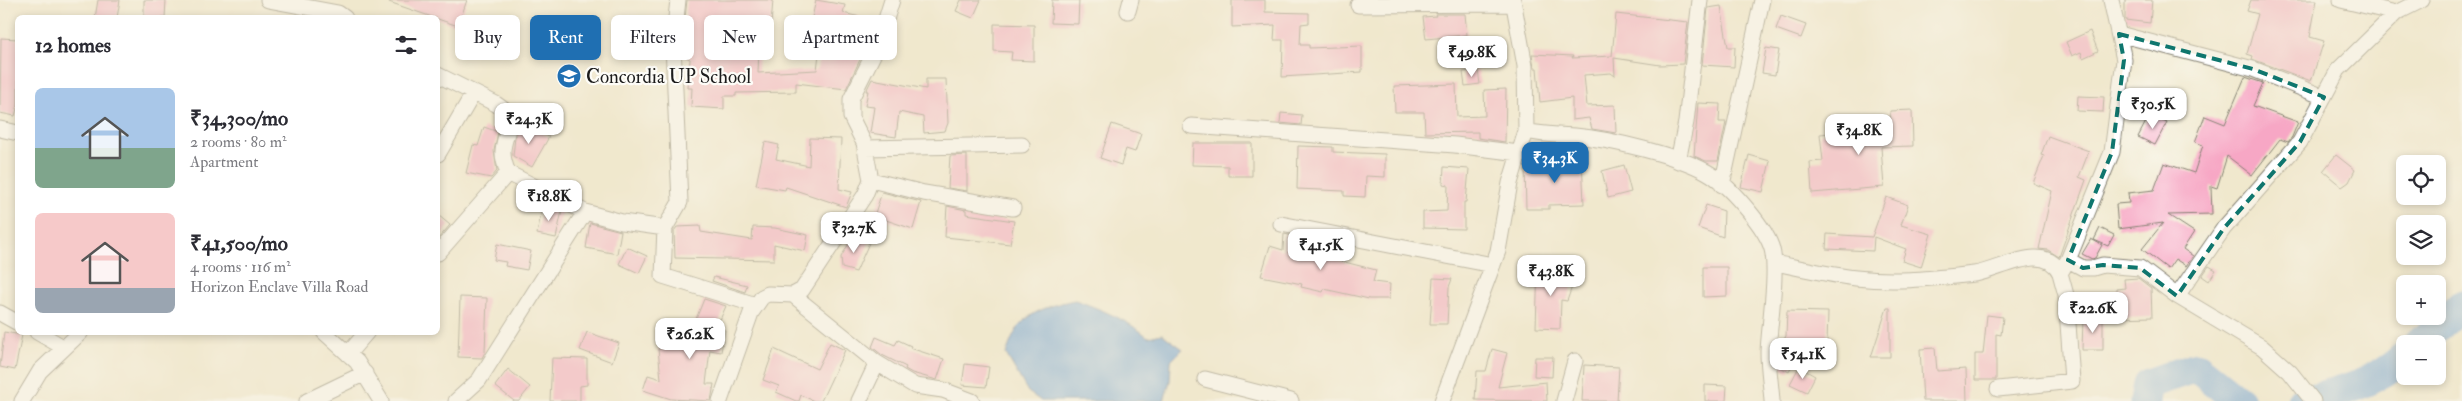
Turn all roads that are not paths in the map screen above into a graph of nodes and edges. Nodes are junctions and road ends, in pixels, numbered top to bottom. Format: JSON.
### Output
{"nodes":[{"id":1,"x":268,"y":0,"type":"edge"},
{"id":2,"x":678,"y":0,"type":"edge"},
{"id":3,"x":892,"y":0,"type":"edge"},
{"id":4,"x":1700,"y":0,"type":"edge"},
{"id":5,"x":1762,"y":0,"type":"edge"},
{"id":6,"x":2111,"y":0,"type":"edge"},
{"id":7,"x":2341,"y":0,"type":"edge"},
{"id":8,"x":2422,"y":0,"type":"edge"},
{"id":9,"x":1513,"y":2,"type":"edge"},
{"id":10,"x":1358,"y":4,"type":"dead end"},
{"id":11,"x":2396,"y":13,"type":"junction"},
{"id":12,"x":341,"y":15,"type":"edge"},
{"id":13,"x":2120,"y":34,"type":"junction"},
{"id":14,"x":440,"y":77,"type":"edge"},
{"id":15,"x":473,"y":94,"type":"junction"},
{"id":16,"x":2324,"y":97,"type":"junction"},
{"id":17,"x":1191,"y":126,"type":"dead end"},
{"id":18,"x":0,"y":129,"type":"edge"},
{"id":19,"x":15,"y":132,"type":"edge"},
{"id":20,"x":1526,"y":132,"type":"junction"},
{"id":21,"x":1022,"y":145,"type":"dead end"},
{"id":22,"x":865,"y":148,"type":"junction"},
{"id":23,"x":440,"y":151,"type":"edge"},
{"id":24,"x":1519,"y":153,"type":"junction"},
{"id":25,"x":1678,"y":161,"type":"junction"},
{"id":26,"x":508,"y":172,"type":"junction"},
{"id":27,"x":871,"y":180,"type":"junction"},
{"id":28,"x":1722,"y":185,"type":"junction"},
{"id":29,"x":1013,"y":208,"type":"dead end"},
{"id":30,"x":585,"y":212,"type":"junction"},
{"id":31,"x":1281,"y":224,"type":"dead end"},
{"id":32,"x":665,"y":228,"type":"junction"},
{"id":33,"x":440,"y":251,"type":"edge"},
{"id":34,"x":1774,"y":263,"type":"junction"},
{"id":35,"x":1493,"y":265,"type":"junction"},
{"id":36,"x":2064,"y":266,"type":"junction"},
{"id":37,"x":793,"y":295,"type":"junction"},
{"id":38,"x":2177,"y":296,"type":"junction"},
{"id":39,"x":756,"y":305,"type":"junction"},
{"id":40,"x":0,"y":314,"type":"edge"},
{"id":41,"x":15,"y":322,"type":"edge"},
{"id":42,"x":42,"y":335,"type":"edge"},
{"id":43,"x":77,"y":335,"type":"edge"},
{"id":44,"x":327,"y":335,"type":"edge"},
{"id":45,"x":364,"y":335,"type":"edge"},
{"id":46,"x":64,"y":346,"type":"junction"},
{"id":47,"x":348,"y":354,"type":"junction"},
{"id":48,"x":1575,"y":360,"type":"dead end"},
{"id":49,"x":877,"y":363,"type":"junction"},
{"id":50,"x":365,"y":373,"type":"junction"},
{"id":51,"x":1205,"y":379,"type":"dead end"},
{"id":52,"x":1998,"y":389,"type":"dead end"},
{"id":53,"x":22,"y":401,"type":"edge"},
{"id":54,"x":307,"y":401,"type":"edge"},
{"id":55,"x":381,"y":401,"type":"edge"},
{"id":56,"x":456,"y":401,"type":"edge"},
{"id":57,"x":720,"y":401,"type":"edge"},
{"id":58,"x":858,"y":401,"type":"edge"},
{"id":59,"x":972,"y":401,"type":"edge"},
{"id":60,"x":1291,"y":401,"type":"edge"},
{"id":61,"x":1442,"y":401,"type":"edge"},
{"id":62,"x":1564,"y":401,"type":"edge"},
{"id":63,"x":1772,"y":401,"type":"edge"},
{"id":64,"x":2313,"y":401,"type":"edge"}],
"edges":[{"from":1,"to":12,"type":"street"},
{"from":2,"to":32,"type":"street"},
{"from":3,"to":22,"type":"street"},
{"from":4,"to":25,"type":"street"},
{"from":5,"to":28,"type":"street"},
{"from":6,"to":13,"type":"street"},
{"from":7,"to":11,"type":"street"},
{"from":8,"to":11,"type":"street"},
{"from":9,"to":10,"type":"street"},
{"from":9,"to":20,"type":"street"},
{"from":11,"to":16,"type":"street"},
{"from":13,"to":16,"type":"street"},
{"from":13,"to":36,"type":"street"},
{"from":14,"to":15,"type":"street"},
{"from":15,"to":23,"type":"street"},
{"from":15,"to":26,"type":"street"},
{"from":16,"to":38,"type":"street"},
{"from":17,"to":24,"type":"street"},
{"from":18,"to":19,"type":"street"},
{"from":20,"to":24,"type":"street"},
{"from":20,"to":25,"type":"street"},
{"from":21,"to":22,"type":"street"},
{"from":22,"to":27,"type":"street"},
{"from":24,"to":35,"type":"street"},
{"from":25,"to":28,"type":"street"},
{"from":26,"to":30,"type":"street"},
{"from":26,"to":33,"type":"street"},
{"from":27,"to":29,"type":"street"},
{"from":27,"to":37,"type":"street"},
{"from":28,"to":34,"type":"street"},
{"from":30,"to":32,"type":"street"},
{"from":30,"to":56,"type":"street"},
{"from":31,"to":35,"type":"street"},
{"from":32,"to":39,"type":"street"},
{"from":34,"to":36,"type":"street"},
{"from":34,"to":63,"type":"street"},
{"from":35,"to":61,"type":"street"},
{"from":36,"to":38,"type":"street"},
{"from":36,"to":52,"type":"street"},
{"from":37,"to":39,"type":"street"},
{"from":37,"to":49,"type":"street"},
{"from":38,"to":64,"type":"street"},
{"from":39,"to":57,"type":"street"},
{"from":40,"to":41,"type":"street"},
{"from":42,"to":46,"type":"street"},
{"from":43,"to":46,"type":"street"},
{"from":44,"to":47,"type":"street"},
{"from":45,"to":47,"type":"street"},
{"from":46,"to":53,"type":"street"},
{"from":47,"to":50,"type":"street"},
{"from":48,"to":62,"type":"street"},
{"from":49,"to":58,"type":"street"},
{"from":49,"to":59,"type":"street"},
{"from":50,"to":54,"type":"street"},
{"from":50,"to":55,"type":"street"},
{"from":51,"to":60,"type":"street"}]}
